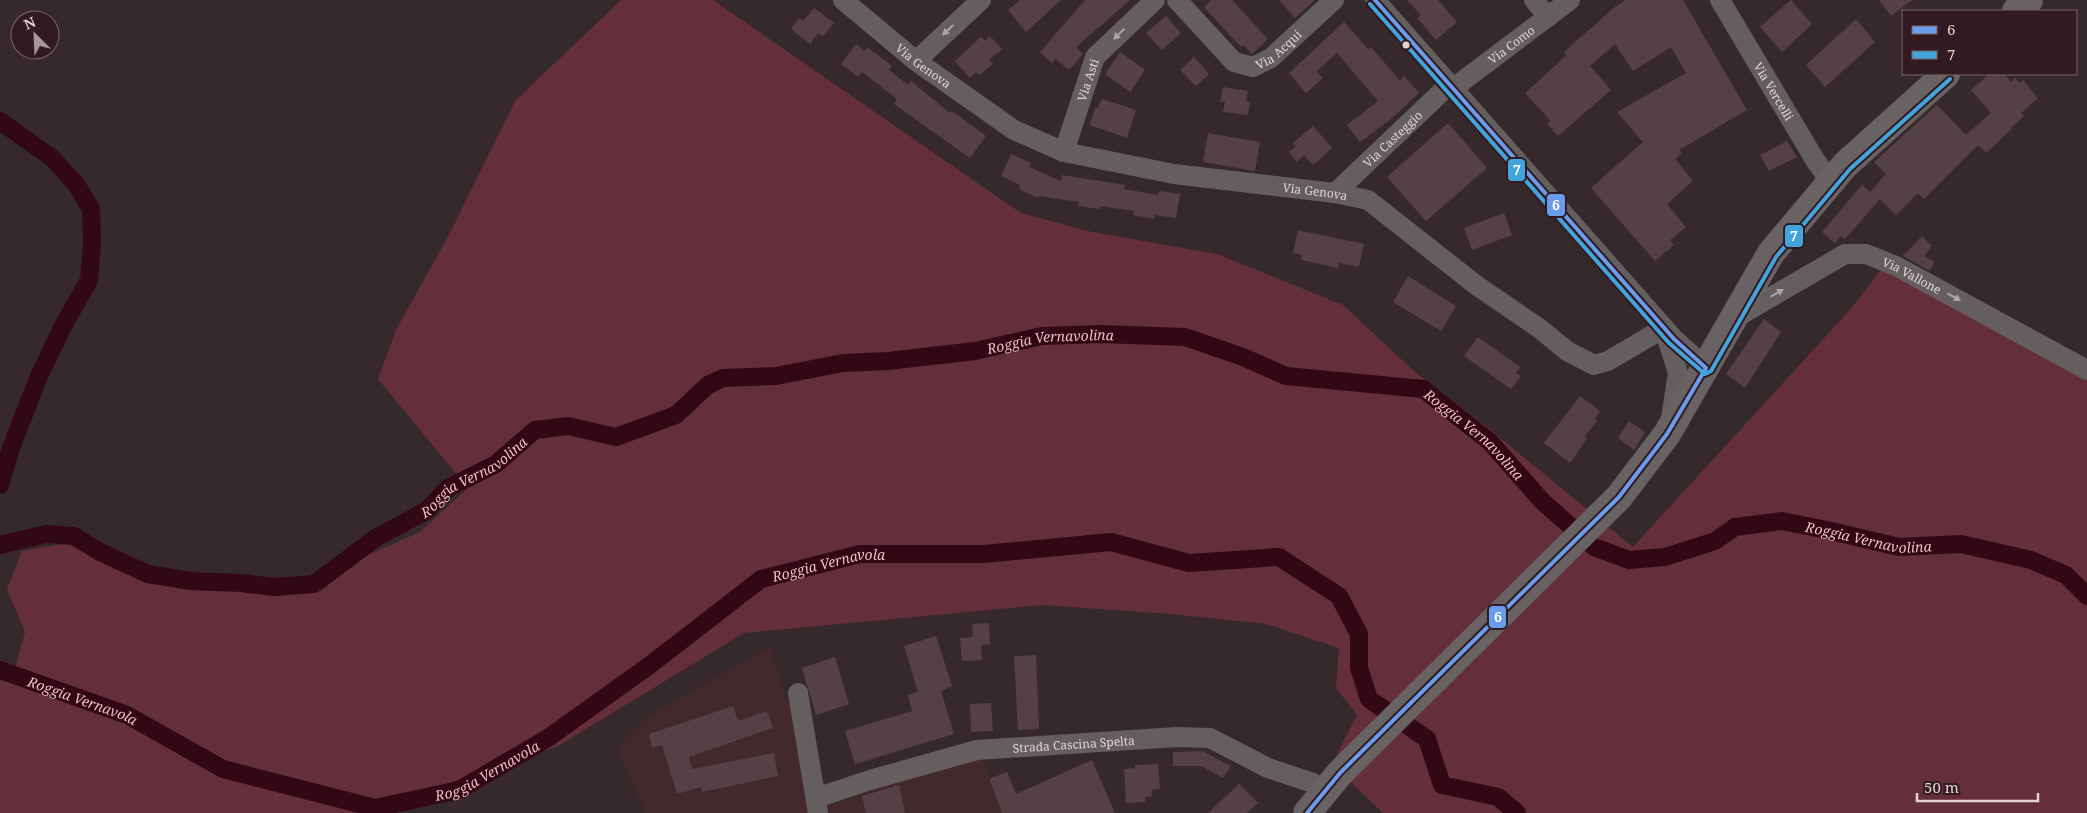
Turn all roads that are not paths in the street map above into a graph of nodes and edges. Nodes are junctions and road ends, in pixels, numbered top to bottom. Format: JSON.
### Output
{"nodes":[{"id":1,"x":843,"y":0,"type":"edge"},
{"id":2,"x":981,"y":0,"type":"edge"},
{"id":3,"x":1155,"y":0,"type":"edge"},
{"id":4,"x":1177,"y":0,"type":"edge"},
{"id":5,"x":1334,"y":0,"type":"edge"},
{"id":6,"x":1374,"y":0,"type":"edge"},
{"id":7,"x":1534,"y":0,"type":"edge"},
{"id":8,"x":1570,"y":0,"type":"edge"},
{"id":9,"x":1720,"y":0,"type":"edge"},
{"id":10,"x":2029,"y":0,"type":"edge"},
{"id":11,"x":2017,"y":10,"type":"edge"},
{"id":12,"x":1548,"y":17,"type":"junction"},
{"id":13,"x":916,"y":61,"type":"junction"},
{"id":14,"x":1945,"y":75,"type":"edge"},
{"id":15,"x":1451,"y":87,"type":"junction"},
{"id":16,"x":1064,"y":152,"type":"junction"},
{"id":17,"x":1831,"y":182,"type":"junction"},
{"id":18,"x":1335,"y":193,"type":"junction"},
{"id":19,"x":1735,"y":318,"type":"junction"},
{"id":20,"x":1664,"y":328,"type":"junction"},
{"id":21,"x":1706,"y":368,"type":"junction"},
{"id":22,"x":2087,"y":370,"type":"edge"},
{"id":23,"x":1667,"y":434,"type":"junction"},
{"id":24,"x":798,"y":693,"type":"dead end"},
{"id":25,"x":1315,"y":804,"type":"edge"},
{"id":26,"x":817,"y":806,"type":"edge"}],
"edges":[{"from":1,"to":13,"type":"street","name":"Via Genova"},
{"from":2,"to":13,"type":"street","one_way":true},
{"from":3,"to":16,"type":"street","name":"Via Asti","one_way":true},
{"from":4,"to":5,"type":"street","name":"Via Acqui"},
{"from":6,"to":15,"type":"street"},
{"from":7,"to":12,"type":"street"},
{"from":8,"to":12,"type":"street","name":"Via Como"},
{"from":9,"to":17,"type":"street","name":"Via Vercelli"},
{"from":10,"to":11,"type":"street"},
{"from":12,"to":15,"type":"street","name":"Via Como"},
{"from":13,"to":16,"type":"street","name":"Via Genova"},
{"from":14,"to":17,"type":"street"},
{"from":15,"to":18,"type":"street","name":"Via Casteggio"},
{"from":15,"to":20,"type":"street"},
{"from":16,"to":18,"type":"street","name":"Via Genova"},
{"from":17,"to":19,"type":"street"},
{"from":18,"to":20,"type":"street","name":"Via Genova"},
{"from":19,"to":21,"type":"street"},
{"from":19,"to":22,"type":"street","name":"Via Vallone","one_way":true},
{"from":20,"to":21,"type":"street"},
{"from":20,"to":23,"type":"street"},
{"from":21,"to":23,"type":"street"},
{"from":23,"to":25,"type":"street"},
{"from":24,"to":26,"type":"street","name":"Strada Cascina Spelta"},
{"from":25,"to":26,"type":"street","name":"Strada Cascina Spelta"}]}
